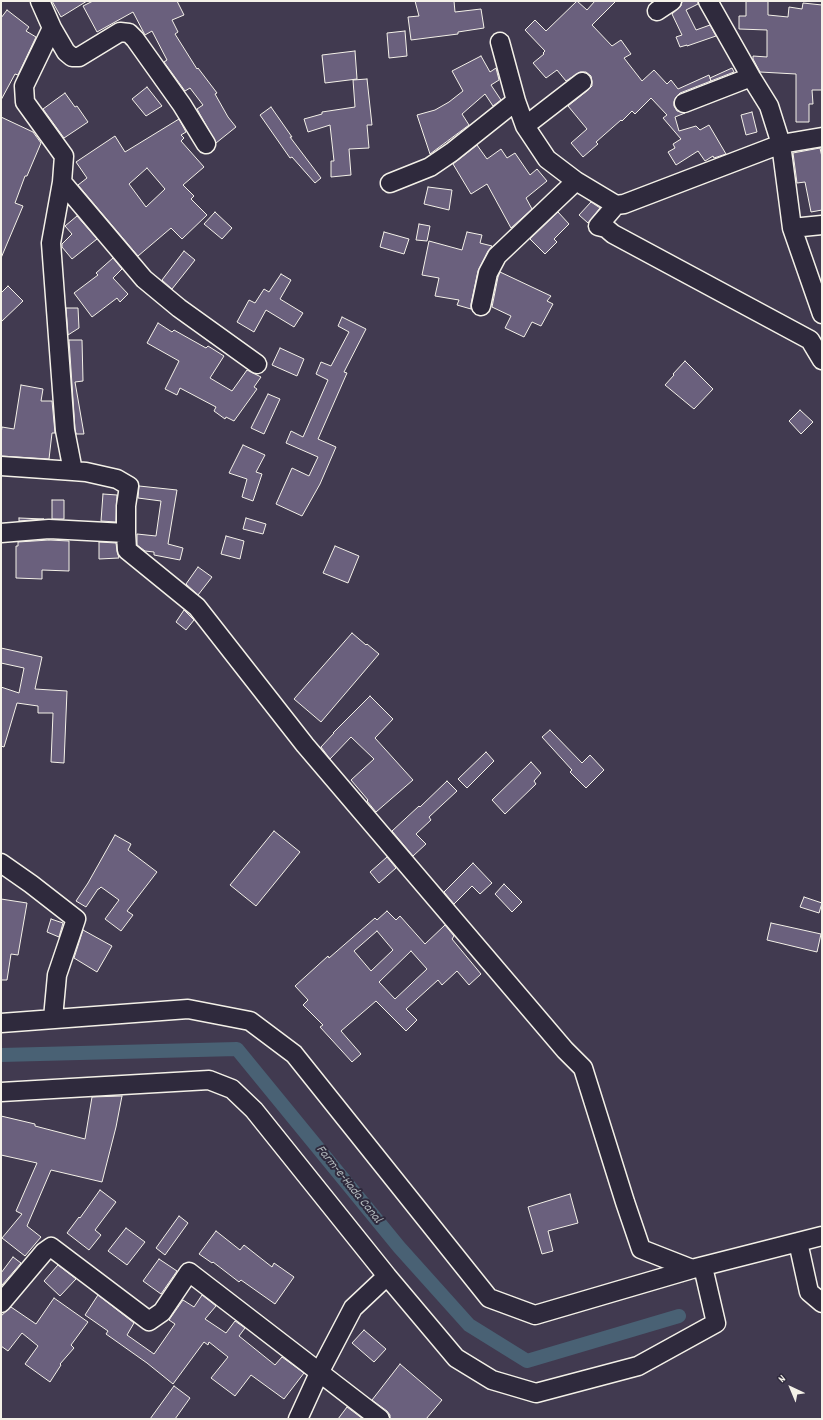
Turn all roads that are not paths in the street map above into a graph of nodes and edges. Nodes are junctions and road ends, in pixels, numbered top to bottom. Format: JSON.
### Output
{"nodes":[{"id":1,"x":40,"y":1,"type":"edge"},
{"id":2,"x":708,"y":1,"type":"edge"},
{"id":3,"x":52,"y":28,"type":"junction"},
{"id":4,"x":500,"y":42,"type":"dead end"},
{"id":5,"x":751,"y":77,"type":"junction"},
{"id":6,"x":582,"y":82,"type":"dead end"},
{"id":7,"x":516,"y":101,"type":"junction"},
{"id":8,"x":684,"y":103,"type":"dead end"},
{"id":9,"x":525,"y":126,"type":"junction"},
{"id":10,"x":822,"y":137,"type":"edge"},
{"id":11,"x":206,"y":144,"type":"dead end"},
{"id":12,"x":781,"y":144,"type":"junction"},
{"id":13,"x":576,"y":181,"type":"junction"},
{"id":14,"x":62,"y":182,"type":"junction"},
{"id":15,"x":390,"y":184,"type":"dead end"},
{"id":16,"x":616,"y":205,"type":"junction"},
{"id":17,"x":822,"y":225,"type":"edge"},
{"id":18,"x":792,"y":228,"type":"junction"},
{"id":19,"x":481,"y":306,"type":"dead end"},
{"id":20,"x":822,"y":314,"type":"edge"},
{"id":21,"x":816,"y":339,"type":"edge"},
{"id":22,"x":822,"y":360,"type":"edge"},
{"id":23,"x":257,"y":364,"type":"dead end"},
{"id":24,"x":1,"y":466,"type":"edge"},
{"id":25,"x":73,"y":471,"type":"junction"},
{"id":26,"x":1,"y":533,"type":"edge"},
{"id":27,"x":126,"y":533,"type":"junction"},
{"id":28,"x":1,"y":864,"type":"edge"},
{"id":29,"x":53,"y":1018,"type":"junction"},
{"id":30,"x":1,"y":1023,"type":"edge"},
{"id":31,"x":1,"y":1092,"type":"edge"},
{"id":32,"x":822,"y":1236,"type":"edge"},
{"id":33,"x":798,"y":1242,"type":"junction"},
{"id":34,"x":698,"y":1268,"type":"junction"},
{"id":35,"x":387,"y":1276,"type":"junction"},
{"id":36,"x":2,"y":1301,"type":"edge"},
{"id":37,"x":822,"y":1303,"type":"edge"},
{"id":38,"x":319,"y":1373,"type":"junction"},
{"id":39,"x":298,"y":1419,"type":"edge"},
{"id":40,"x":380,"y":1419,"type":"edge"}],
"edges":[{"from":1,"to":3,"type":"street"},
{"from":2,"to":5,"type":"street"},
{"from":3,"to":11,"type":"street"},
{"from":3,"to":14,"type":"street"},
{"from":4,"to":7,"type":"street"},
{"from":5,"to":8,"type":"street"},
{"from":5,"to":12,"type":"street"},
{"from":6,"to":9,"type":"street"},
{"from":7,"to":9,"type":"street"},
{"from":7,"to":15,"type":"street"},
{"from":9,"to":13,"type":"street"},
{"from":10,"to":12,"type":"street"},
{"from":12,"to":16,"type":"street"},
{"from":12,"to":18,"type":"street"},
{"from":13,"to":16,"type":"street"},
{"from":13,"to":19,"type":"street"},
{"from":14,"to":23,"type":"street"},
{"from":14,"to":25,"type":"street"},
{"from":16,"to":21,"type":"street"},
{"from":17,"to":18,"type":"street"},
{"from":18,"to":20,"type":"street"},
{"from":21,"to":22,"type":"street"},
{"from":24,"to":25,"type":"street"},
{"from":25,"to":27,"type":"street"},
{"from":26,"to":27,"type":"street"},
{"from":27,"to":34,"type":"street"},
{"from":28,"to":29,"type":"street"},
{"from":29,"to":30,"type":"street"},
{"from":29,"to":34,"type":"street"},
{"from":31,"to":35,"type":"street"},
{"from":32,"to":33,"type":"street"},
{"from":33,"to":34,"type":"street"},
{"from":33,"to":37,"type":"street"},
{"from":34,"to":35,"type":"street"},
{"from":35,"to":38,"type":"street"},
{"from":36,"to":38,"type":"street"},
{"from":38,"to":39,"type":"street"},
{"from":38,"to":40,"type":"street"}]}
